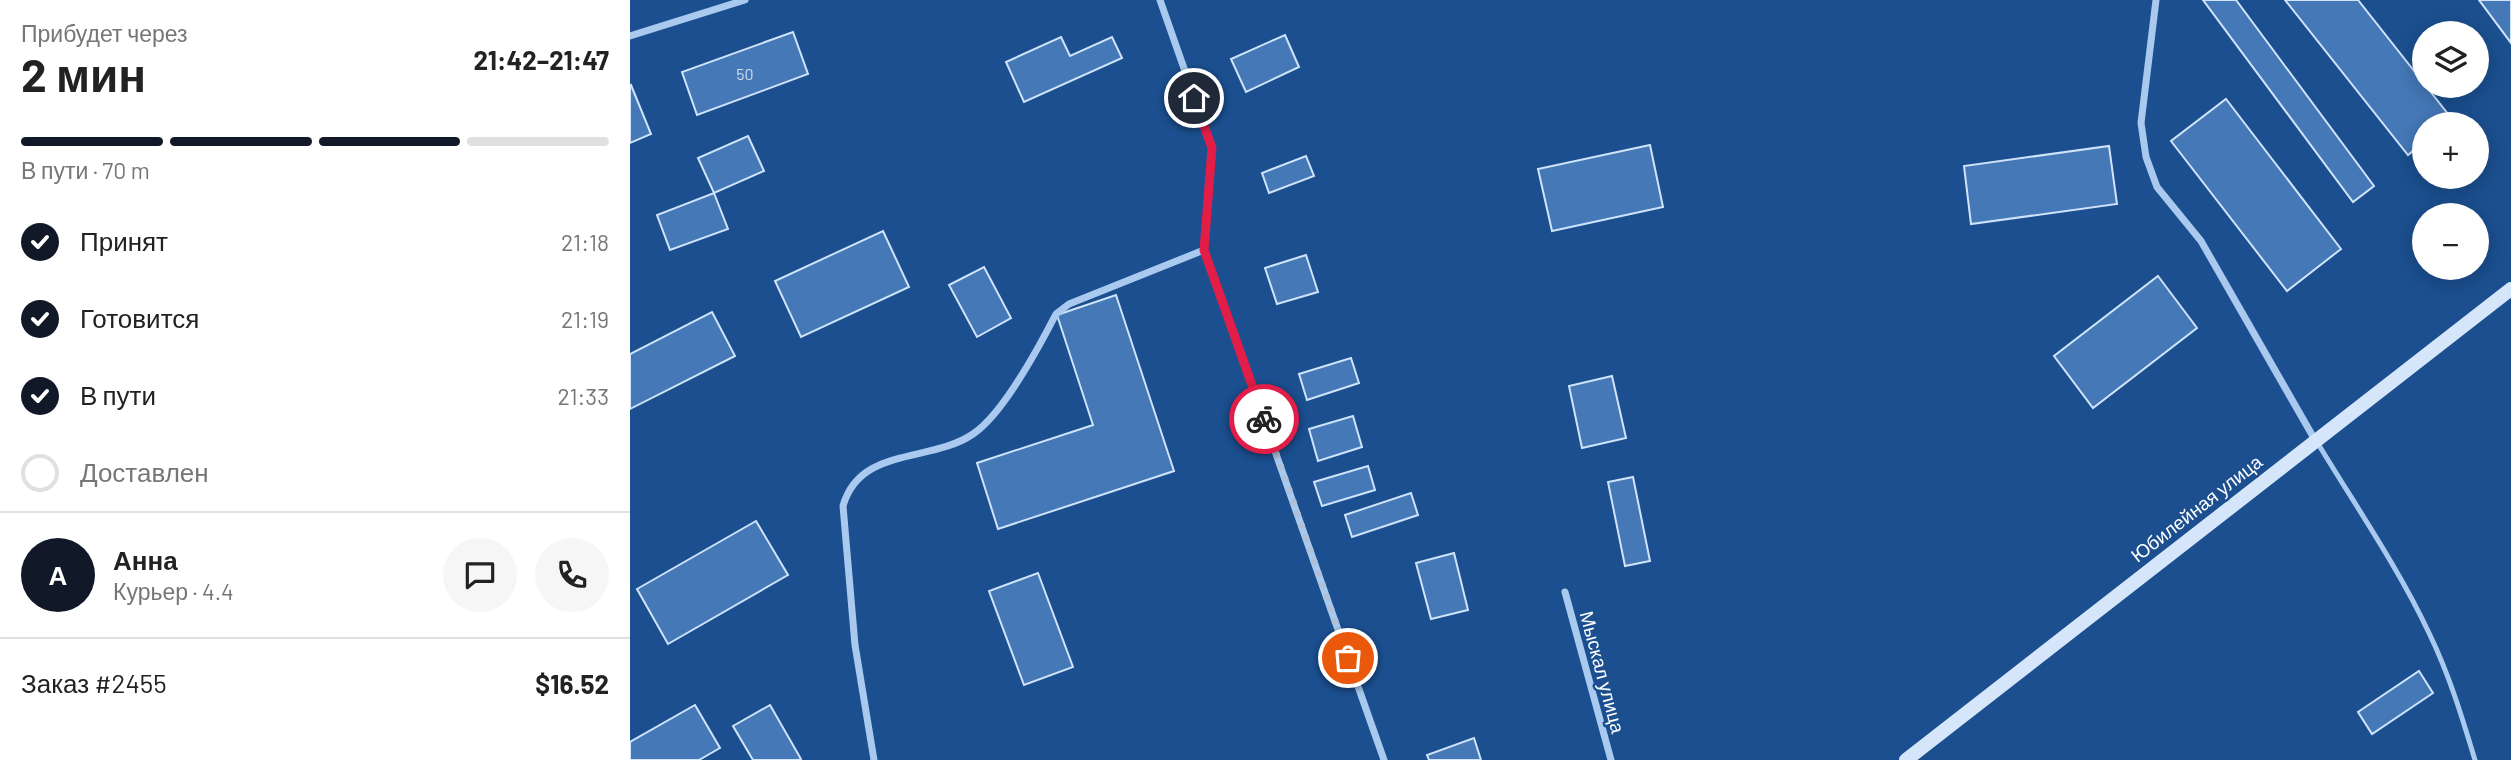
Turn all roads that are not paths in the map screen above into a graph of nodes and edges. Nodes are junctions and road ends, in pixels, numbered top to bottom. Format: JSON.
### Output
{"nodes":[{"id":1,"x":745,"y":0,"type":"edge"},
{"id":2,"x":1160,"y":0,"type":"edge"},
{"id":3,"x":2156,"y":0,"type":"edge"},
{"id":4,"x":630,"y":36,"type":"edge"},
{"id":5,"x":1204,"y":250,"type":"junction"},
{"id":6,"x":2511,"y":289,"type":"edge"},
{"id":7,"x":2315,"y":440,"type":"junction"},
{"id":8,"x":1565,"y":592,"type":"dead end"},
{"id":9,"x":874,"y":760,"type":"edge"},
{"id":10,"x":1384,"y":760,"type":"edge"},
{"id":11,"x":1611,"y":760,"type":"edge"},
{"id":12,"x":1906,"y":760,"type":"edge"},
{"id":13,"x":2475,"y":760,"type":"edge"}],
"edges":[{"from":1,"to":4,"type":"street"},
{"from":2,"to":5,"type":"street"},
{"from":3,"to":7,"type":"street"},
{"from":5,"to":9,"type":"street"},
{"from":5,"to":10,"type":"street"},
{"from":6,"to":7,"type":"main road","name":"Юбилейная улица"},
{"from":7,"to":12,"type":"main road","name":"Юбилейная улица"},
{"from":7,"to":13,"type":"lane"},
{"from":8,"to":11,"type":"street","name":"Мыскал улица"}]}
